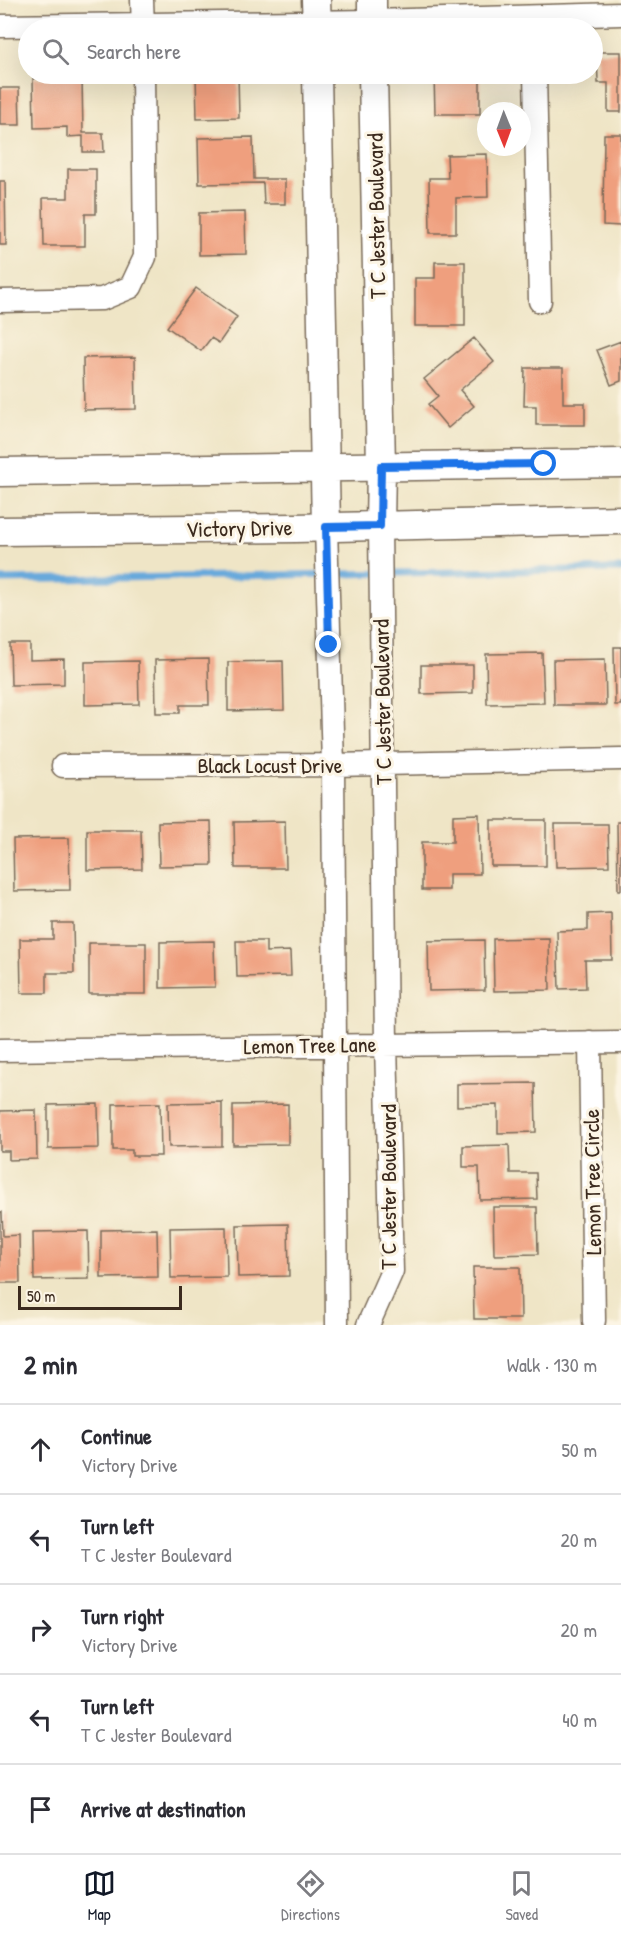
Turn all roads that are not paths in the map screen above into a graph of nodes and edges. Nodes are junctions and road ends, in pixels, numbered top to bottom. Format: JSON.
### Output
{"nodes":[{"id":1,"x":142,"y":0,"type":"edge"},
{"id":2,"x":621,"y":14,"type":"edge"},
{"id":3,"x":534,"y":15,"type":"edge"},
{"id":4,"x":317,"y":16,"type":"edge"},
{"id":5,"x":372,"y":16,"type":"edge"},
{"id":6,"x":143,"y":18,"type":"edge"},
{"id":7,"x":285,"y":18,"type":"edge"},
{"id":8,"x":0,"y":26,"type":"edge"},
{"id":9,"x":18,"y":26,"type":"edge"},
{"id":10,"x":143,"y":84,"type":"edge"},
{"id":11,"x":318,"y":84,"type":"edge"},
{"id":12,"x":373,"y":84,"type":"edge"},
{"id":13,"x":535,"y":84,"type":"edge"},
{"id":14,"x":0,"y":301,"type":"edge"},
{"id":15,"x":540,"y":301,"type":"dead end"},
{"id":16,"x":621,"y":463,"type":"edge"},
{"id":17,"x":324,"y":466,"type":"junction"},
{"id":18,"x":381,"y":466,"type":"junction"},
{"id":19,"x":0,"y":472,"type":"edge"},
{"id":20,"x":621,"y":520,"type":"edge"},
{"id":21,"x":0,"y":531,"type":"edge"},
{"id":22,"x":381,"y":538,"type":"junction"},
{"id":23,"x":326,"y":540,"type":"junction"},
{"id":24,"x":621,"y":759,"type":"edge"},
{"id":25,"x":383,"y":764,"type":"junction"},
{"id":26,"x":333,"y":765,"type":"junction"},
{"id":27,"x":63,"y":766,"type":"dead end"},
{"id":28,"x":590,"y":1042,"type":"junction"},
{"id":29,"x":621,"y":1042,"type":"edge"},
{"id":30,"x":334,"y":1044,"type":"junction"},
{"id":31,"x":386,"y":1044,"type":"junction"},
{"id":32,"x":0,"y":1050,"type":"edge"},
{"id":33,"x":594,"y":1321,"type":"dead end"},
{"id":34,"x":337,"y":1325,"type":"edge"},
{"id":35,"x":368,"y":1325,"type":"edge"}],
"edges":[{"from":1,"to":6,"type":"street"},
{"from":2,"to":3,"type":"street"},
{"from":3,"to":5,"type":"street"},
{"from":4,"to":5,"type":"street"},
{"from":4,"to":7,"type":"street"},
{"from":8,"to":9,"type":"street"},
{"from":10,"to":14,"type":"street"},
{"from":11,"to":17,"type":"main road"},
{"from":12,"to":18,"type":"main road","name":"T C Jester Boulevard"},
{"from":13,"to":15,"type":"street"},
{"from":16,"to":18,"type":"main road"},
{"from":17,"to":18,"type":"main road"},
{"from":17,"to":19,"type":"main road"},
{"from":17,"to":23,"type":"main road"},
{"from":18,"to":22,"type":"main road","name":"T C Jester Boulevard"},
{"from":20,"to":22,"type":"main road","name":"Victory Drive"},
{"from":21,"to":23,"type":"main road","name":"Victory Drive"},
{"from":22,"to":23,"type":"main road","name":"Victory Drive"},
{"from":22,"to":25,"type":"street","name":"T C Jester Boulevard"},
{"from":23,"to":26,"type":"street"},
{"from":24,"to":25,"type":"street","name":"Black Locust Drive"},
{"from":25,"to":26,"type":"street","name":"Black Locust Drive"},
{"from":25,"to":31,"type":"street","name":"T C Jester Boulevard"},
{"from":26,"to":27,"type":"street","name":"Black Locust Drive"},
{"from":26,"to":30,"type":"street"},
{"from":28,"to":29,"type":"street","name":"Lemon Tree Lane"},
{"from":28,"to":31,"type":"street","name":"Lemon Tree Lane"},
{"from":28,"to":33,"type":"street","name":"Lemon Tree Circle"},
{"from":30,"to":31,"type":"street","name":"Lemon Tree Lane"},
{"from":30,"to":32,"type":"street","name":"Lemon Tree Lane"},
{"from":30,"to":34,"type":"street"},
{"from":31,"to":35,"type":"street","name":"T C Jester Boulevard"}]}
